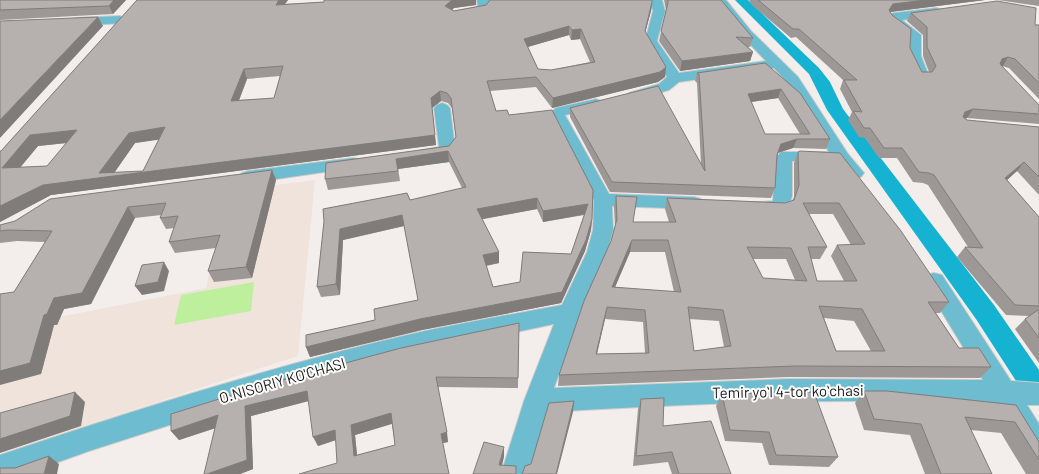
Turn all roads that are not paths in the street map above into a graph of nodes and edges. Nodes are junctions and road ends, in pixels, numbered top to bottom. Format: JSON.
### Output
{"nodes":[{"id":1,"x":483,"y":0,"type":"edge"},
{"id":2,"x":656,"y":0,"type":"edge"},
{"id":3,"x":720,"y":0,"type":"edge"},
{"id":4,"x":944,"y":10,"type":"edge"},
{"id":5,"x":454,"y":14,"type":"edge"},
{"id":6,"x":120,"y":20,"type":"edge"},
{"id":7,"x":65,"y":22,"type":"edge"},
{"id":8,"x":775,"y":64,"type":"junction"},
{"id":9,"x":922,"y":76,"type":"edge"},
{"id":10,"x":675,"y":78,"type":"junction"},
{"id":11,"x":442,"y":108,"type":"dead end"},
{"id":12,"x":410,"y":156,"type":"edge"},
{"id":13,"x":841,"y":157,"type":"junction"},
{"id":14,"x":372,"y":161,"type":"edge"},
{"id":15,"x":227,"y":180,"type":"edge"},
{"id":16,"x":869,"y":190,"type":"edge"},
{"id":17,"x":603,"y":200,"type":"junction"},
{"id":18,"x":710,"y":203,"type":"edge"},
{"id":19,"x":738,"y":205,"type":"edge"},
{"id":20,"x":926,"y":269,"type":"edge"},
{"id":21,"x":570,"y":312,"type":"junction"},
{"id":22,"x":1023,"y":394,"type":"edge"},
{"id":23,"x":537,"y":401,"type":"junction"},
{"id":24,"x":1039,"y":448,"type":"edge"},
{"id":25,"x":0,"y":469,"type":"edge"},
{"id":26,"x":514,"y":474,"type":"edge"}],
"edges":[{"from":1,"to":5,"type":"street"},
{"from":2,"to":10,"type":"street"},
{"from":3,"to":8,"type":"street"},
{"from":4,"to":9,"type":"street"},
{"from":6,"to":7,"type":"street"},
{"from":8,"to":10,"type":"street"},
{"from":8,"to":13,"type":"street"},
{"from":10,"to":17,"type":"street"},
{"from":11,"to":12,"type":"street"},
{"from":13,"to":16,"type":"street"},
{"from":13,"to":19,"type":"street"},
{"from":14,"to":15,"type":"street"},
{"from":17,"to":18,"type":"street"},
{"from":17,"to":21,"type":"street"},
{"from":20,"to":22,"type":"street"},
{"from":21,"to":23,"type":"street"},
{"from":21,"to":25,"type":"street","name":"O.NISORIY KO'CHASI"},
{"from":22,"to":23,"type":"street","name":"Temir yoʻl 4-tor koʻchasi"},
{"from":22,"to":24,"type":"street"},
{"from":23,"to":26,"type":"street"}]}
